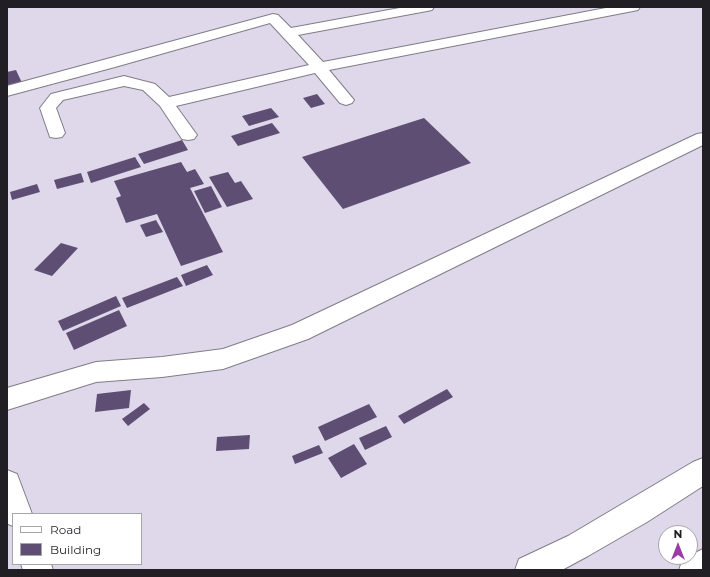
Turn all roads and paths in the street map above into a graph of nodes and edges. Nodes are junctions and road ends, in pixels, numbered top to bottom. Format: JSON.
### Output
{"nodes":[{"id":1,"x":428,"y":7,"type":"edge"},
{"id":2,"x":633,"y":7,"type":"edge"},
{"id":3,"x":269,"y":12,"type":"edge"},
{"id":4,"x":288,"y":32,"type":"junction"},
{"id":5,"x":320,"y":67,"type":"junction"},
{"id":6,"x":7,"y":91,"type":"edge"},
{"id":7,"x":346,"y":100,"type":"dead end"},
{"id":8,"x":166,"y":103,"type":"junction"},
{"id":9,"x":56,"y":133,"type":"dead end"},
{"id":10,"x":188,"y":135,"type":"dead end"},
{"id":11,"x":703,"y":138,"type":"edge"},
{"id":12,"x":7,"y":399,"type":"edge"},
{"id":13,"x":703,"y":471,"type":"edge"},
{"id":14,"x":7,"y":483,"type":"edge"},
{"id":15,"x":18,"y":513,"type":"edge"},
{"id":16,"x":703,"y":564,"type":"edge"},
{"id":17,"x":530,"y":570,"type":"edge"},
{"id":18,"x":694,"y":570,"type":"edge"}],
"edges":[{"from":1,"to":4,"type":"main road"},
{"from":2,"to":5,"type":"main road"},
{"from":3,"to":4,"type":"main road"},
{"from":3,"to":6,"type":"main road"},
{"from":4,"to":5,"type":"main road"},
{"from":5,"to":7,"type":"main road"},
{"from":5,"to":8,"type":"main road"},
{"from":8,"to":9,"type":"main road"},
{"from":8,"to":10,"type":"main road"},
{"from":11,"to":12,"type":"main road"},
{"from":13,"to":17,"type":"main road"},
{"from":14,"to":15,"type":"main road"},
{"from":16,"to":18,"type":"main road"}]}
